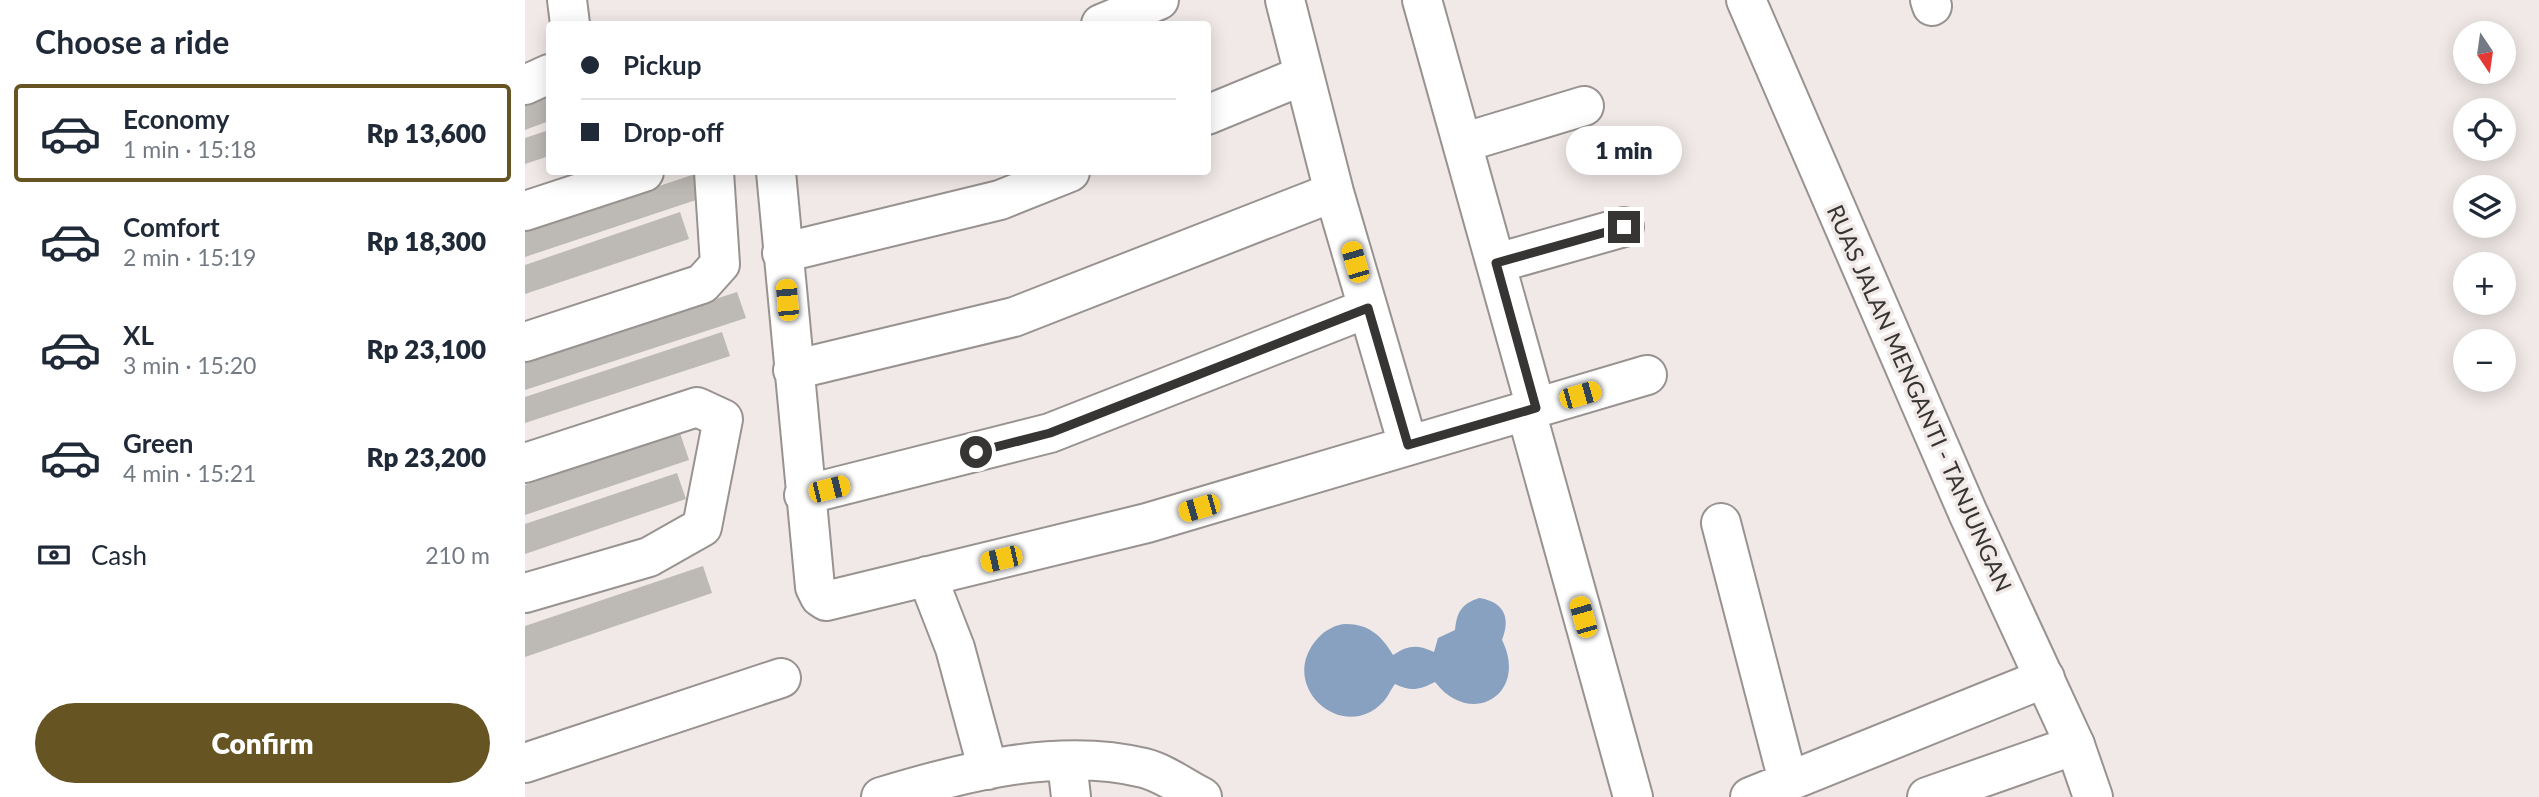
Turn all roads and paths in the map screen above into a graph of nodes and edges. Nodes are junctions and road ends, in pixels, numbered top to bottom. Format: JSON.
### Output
{"nodes":[{"id":1,"x":1159,"y":0,"type":"edge"},
{"id":2,"x":1285,"y":0,"type":"edge"},
{"id":3,"x":1422,"y":0,"type":"edge"},
{"id":4,"x":1746,"y":0,"type":"edge"},
{"id":5,"x":1108,"y":21,"type":"edge"},
{"id":6,"x":546,"y":75,"type":"edge"},
{"id":7,"x":1304,"y":75,"type":"junction"},
{"id":8,"x":525,"y":85,"type":"edge"},
{"id":9,"x":1584,"y":106,"type":"dead end"},
{"id":10,"x":1211,"y":113,"type":"edge"},
{"id":11,"x":1462,"y":143,"type":"junction"},
{"id":12,"x":635,"y":175,"type":"edge"},
{"id":13,"x":714,"y":175,"type":"edge"},
{"id":14,"x":776,"y":175,"type":"edge"},
{"id":15,"x":1062,"y":175,"type":"edge"},
{"id":16,"x":1334,"y":192,"type":"junction"},
{"id":17,"x":525,"y":211,"type":"edge"},
{"id":18,"x":1624,"y":227,"type":"dead end"},
{"id":19,"x":782,"y":253,"type":"junction"},
{"id":20,"x":1496,"y":263,"type":"junction"},
{"id":21,"x":1368,"y":308,"type":"junction"},
{"id":22,"x":525,"y":342,"type":"edge"},
{"id":23,"x":793,"y":370,"type":"junction"},
{"id":24,"x":1647,"y":375,"type":"dead end"},
{"id":25,"x":1531,"y":409,"type":"junction"},
{"id":26,"x":1408,"y":445,"type":"junction"},
{"id":27,"x":525,"y":463,"type":"edge"},
{"id":28,"x":804,"y":495,"type":"junction"},
{"id":29,"x":1721,"y":523,"type":"dead end"},
{"id":30,"x":927,"y":576,"type":"junction"},
{"id":31,"x":525,"y":593,"type":"edge"},
{"id":32,"x":781,"y":678,"type":"dead end"},
{"id":33,"x":2045,"y":678,"type":"junction"},
{"id":34,"x":2075,"y":745,"type":"junction"},
{"id":35,"x":525,"y":764,"type":"edge"},
{"id":36,"x":967,"y":774,"type":"junction"},
{"id":37,"x":1069,"y":780,"type":"edge"},
{"id":38,"x":1789,"y":781,"type":"junction"},
{"id":39,"x":881,"y":797,"type":"edge"},
{"id":40,"x":1202,"y":797,"type":"edge"},
{"id":41,"x":1633,"y":797,"type":"edge"},
{"id":42,"x":1750,"y":797,"type":"edge"},
{"id":43,"x":1927,"y":797,"type":"edge"},
{"id":44,"x":2093,"y":797,"type":"edge"}],
"edges":[{"from":1,"to":5,"type":"street"},
{"from":2,"to":7,"type":"street"},
{"from":3,"to":11,"type":"street"},
{"from":4,"to":33,"type":"street","name":"RUAS JALAN MENGANTI - TANJUNGAN"},
{"from":6,"to":8,"type":"street"},
{"from":7,"to":10,"type":"street"},
{"from":7,"to":16,"type":"street"},
{"from":9,"to":11,"type":"street"},
{"from":11,"to":20,"type":"street"},
{"from":12,"to":17,"type":"street"},
{"from":13,"to":22,"type":"street"},
{"from":14,"to":19,"type":"street"},
{"from":15,"to":19,"type":"street"},
{"from":16,"to":21,"type":"street"},
{"from":16,"to":23,"type":"street"},
{"from":18,"to":20,"type":"street"},
{"from":19,"to":23,"type":"street"},
{"from":20,"to":25,"type":"street"},
{"from":21,"to":26,"type":"street"},
{"from":21,"to":28,"type":"street"},
{"from":23,"to":28,"type":"street"},
{"from":24,"to":25,"type":"street"},
{"from":25,"to":26,"type":"street"},
{"from":25,"to":41,"type":"street"},
{"from":26,"to":30,"type":"street"},
{"from":27,"to":31,"type":"street"},
{"from":28,"to":30,"type":"street"},
{"from":29,"to":38,"type":"street"},
{"from":30,"to":36,"type":"street"},
{"from":32,"to":35,"type":"street"},
{"from":33,"to":34,"type":"street","name":"RUAS JALAN MENGANTI - TANJUNGAN"},
{"from":33,"to":38,"type":"street"},
{"from":34,"to":43,"type":"street"},
{"from":34,"to":44,"type":"street","name":"RUAS JALAN MENGANTI - TANJUNGAN"},
{"from":36,"to":37,"type":"street"},
{"from":36,"to":39,"type":"street"},
{"from":37,"to":40,"type":"street"},
{"from":38,"to":42,"type":"street"}]}
